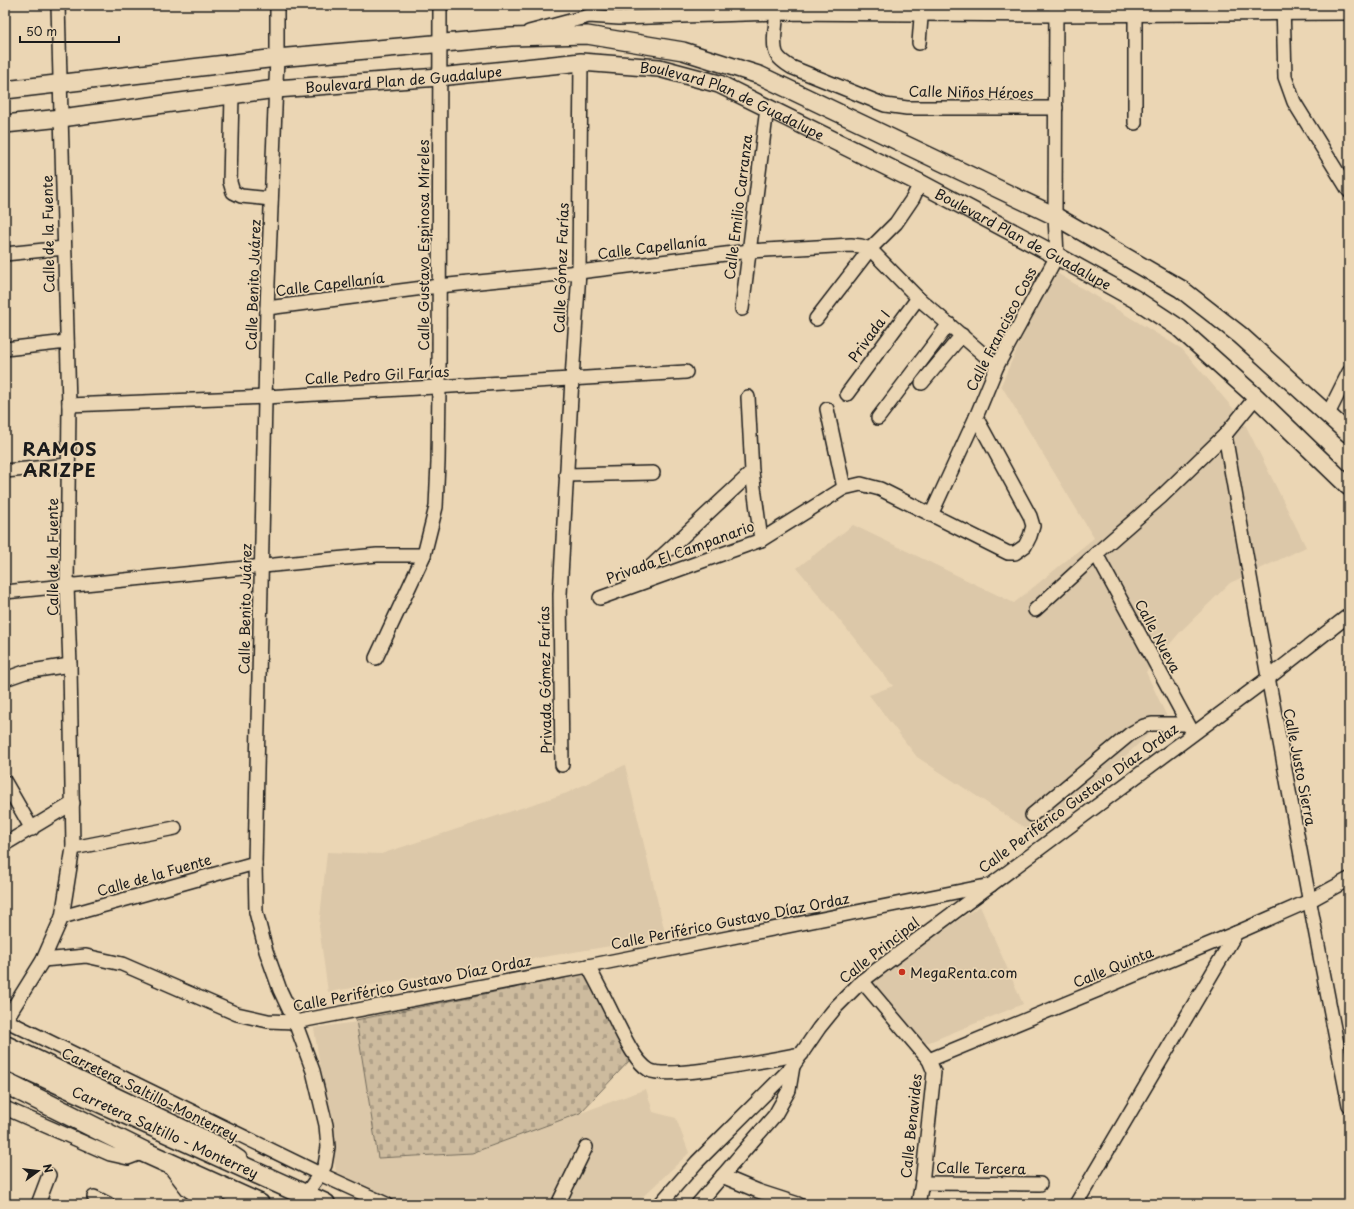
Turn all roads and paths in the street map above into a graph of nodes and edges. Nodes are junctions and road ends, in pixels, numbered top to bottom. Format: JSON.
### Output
{"nodes":[{"id":1,"x":58,"y":5,"type":"edge"},
{"id":2,"x":277,"y":5,"type":"edge"},
{"id":3,"x":440,"y":5,"type":"edge"},
{"id":4,"x":778,"y":9,"type":"edge"},
{"id":5,"x":922,"y":9,"type":"edge"},
{"id":6,"x":1282,"y":9,"type":"edge"},
{"id":7,"x":1056,"y":10,"type":"edge"},
{"id":8,"x":1135,"y":10,"type":"edge"},
{"id":9,"x":590,"y":11,"type":"edge"},
{"id":10,"x":1349,"y":13,"type":"edge"},
{"id":11,"x":587,"y":35,"type":"junction"},
{"id":12,"x":511,"y":37,"type":"junction"},
{"id":13,"x":919,"y":43,"type":"dead end"},
{"id":14,"x":441,"y":44,"type":"junction"},
{"id":15,"x":277,"y":58,"type":"junction"},
{"id":16,"x":581,"y":62,"type":"junction"},
{"id":17,"x":439,"y":77,"type":"junction"},
{"id":18,"x":60,"y":84,"type":"junction"},
{"id":19,"x":276,"y":89,"type":"junction"},
{"id":20,"x":5,"y":90,"type":"edge"},
{"id":21,"x":232,"y":95,"type":"junction"},
{"id":22,"x":767,"y":108,"type":"junction"},
{"id":23,"x":1056,"y":108,"type":"junction"},
{"id":24,"x":61,"y":118,"type":"junction"},
{"id":25,"x":1135,"y":122,"type":"dead end"},
{"id":26,"x":5,"y":124,"type":"edge"},
{"id":27,"x":1345,"y":172,"type":"edge"},
{"id":28,"x":920,"y":183,"type":"junction"},
{"id":29,"x":1349,"y":191,"type":"edge"},
{"id":30,"x":272,"y":199,"type":"junction"},
{"id":31,"x":1055,"y":216,"type":"junction"},
{"id":32,"x":64,"y":248,"type":"junction"},
{"id":33,"x":870,"y":249,"type":"junction"},
{"id":34,"x":750,"y":252,"type":"junction"},
{"id":35,"x":5,"y":254,"type":"edge"},
{"id":36,"x":1057,"y":256,"type":"junction"},
{"id":37,"x":579,"y":272,"type":"junction"},
{"id":38,"x":439,"y":286,"type":"junction"},
{"id":39,"x":918,"y":298,"type":"junction"},
{"id":40,"x":267,"y":308,"type":"junction"},
{"id":41,"x":742,"y":309,"type":"dead end"},
{"id":42,"x":816,"y":319,"type":"dead end"},
{"id":43,"x":949,"y":324,"type":"junction"},
{"id":44,"x":962,"y":335,"type":"junction"},
{"id":45,"x":67,"y":342,"type":"junction"},
{"id":46,"x":5,"y":349,"type":"edge"},
{"id":47,"x":997,"y":366,"type":"junction"},
{"id":48,"x":686,"y":372,"type":"dead end"},
{"id":49,"x":1349,"y":372,"type":"edge"},
{"id":50,"x":572,"y":379,"type":"junction"},
{"id":51,"x":922,"y":383,"type":"dead end"},
{"id":52,"x":439,"y":387,"type":"junction"},
{"id":53,"x":1345,"y":391,"type":"edge"},
{"id":54,"x":847,"y":394,"type":"dead end"},
{"id":55,"x":266,"y":397,"type":"junction"},
{"id":56,"x":748,"y":397,"type":"dead end"},
{"id":57,"x":1256,"y":397,"type":"junction"},
{"id":58,"x":69,"y":405,"type":"junction"},
{"id":59,"x":827,"y":409,"type":"dead end"},
{"id":60,"x":1328,"y":414,"type":"junction"},
{"id":61,"x":976,"y":417,"type":"junction"},
{"id":62,"x":878,"y":418,"type":"dead end"},
{"id":63,"x":1349,"y":434,"type":"edge"},
{"id":64,"x":1225,"y":435,"type":"junction"},
{"id":65,"x":68,"y":466,"type":"junction"},
{"id":66,"x":5,"y":471,"type":"edge"},
{"id":67,"x":752,"y":472,"type":"junction"},
{"id":68,"x":653,"y":473,"type":"dead end"},
{"id":69,"x":566,"y":475,"type":"junction"},
{"id":70,"x":1349,"y":487,"type":"edge"},
{"id":71,"x":844,"y":488,"type":"junction"},
{"id":72,"x":931,"y":515,"type":"junction"},
{"id":73,"x":761,"y":540,"type":"junction"},
{"id":74,"x":1096,"y":554,"type":"junction"},
{"id":75,"x":424,"y":555,"type":"junction"},
{"id":76,"x":262,"y":567,"type":"junction"},
{"id":77,"x":67,"y":586,"type":"junction"},
{"id":78,"x":628,"y":588,"type":"junction"},
{"id":79,"x":5,"y":592,"type":"edge"},
{"id":80,"x":560,"y":594,"type":"joint"},
{"id":81,"x":600,"y":598,"type":"dead end"},
{"id":82,"x":1035,"y":610,"type":"dead end"},
{"id":83,"x":1349,"y":615,"type":"edge"},
{"id":84,"x":376,"y":658,"type":"dead end"},
{"id":85,"x":70,"y":665,"type":"junction"},
{"id":86,"x":1267,"y":678,"type":"junction"},
{"id":87,"x":5,"y":679,"type":"edge"},
{"id":88,"x":1190,"y":728,"type":"junction"},
{"id":89,"x":562,"y":766,"type":"dead end"},
{"id":90,"x":5,"y":782,"type":"edge"},
{"id":91,"x":73,"y":804,"type":"junction"},
{"id":92,"x":1032,"y":815,"type":"dead end"},
{"id":93,"x":175,"y":828,"type":"dead end"},
{"id":94,"x":32,"y":829,"type":"junction"},
{"id":95,"x":5,"y":844,"type":"edge"},
{"id":96,"x":73,"y":848,"type":"junction"},
{"id":97,"x":255,"y":863,"type":"junction"},
{"id":98,"x":1349,"y":878,"type":"edge"},
{"id":99,"x":991,"y":886,"type":"junction"},
{"id":100,"x":1309,"y":901,"type":"junction"},
{"id":101,"x":62,"y":917,"type":"junction"},
{"id":102,"x":1236,"y":933,"type":"junction"},
{"id":103,"x":43,"y":960,"type":"junction"},
{"id":104,"x":588,"y":966,"type":"junction"},
{"id":105,"x":862,"y":981,"type":"junction"},
{"id":106,"x":5,"y":1020,"type":"edge"},
{"id":107,"x":295,"y":1022,"type":"junction"},
{"id":108,"x":5,"y":1042,"type":"edge"},
{"id":109,"x":802,"y":1054,"type":"junction"},
{"id":110,"x":5,"y":1059,"type":"edge"},
{"id":111,"x":929,"y":1060,"type":"junction"},
{"id":112,"x":1345,"y":1064,"type":"edge"},
{"id":113,"x":793,"y":1066,"type":"junction"},
{"id":114,"x":5,"y":1083,"type":"edge"},
{"id":115,"x":1349,"y":1104,"type":"edge"},
{"id":116,"x":5,"y":1108,"type":"edge"},
{"id":117,"x":586,"y":1147,"type":"dead end"},
{"id":118,"x":144,"y":1152,"type":"junction"},
{"id":119,"x":172,"y":1164,"type":"junction"},
{"id":120,"x":320,"y":1174,"type":"junction"},
{"id":121,"x":49,"y":1175,"type":"dead end"},
{"id":122,"x":722,"y":1176,"type":"junction"},
{"id":123,"x":277,"y":1182,"type":"junction"},
{"id":124,"x":922,"y":1183,"type":"junction"},
{"id":125,"x":1040,"y":1184,"type":"dead end"},
{"id":126,"x":305,"y":1195,"type":"junction"},
{"id":127,"x":94,"y":1197,"type":"dead end"},
{"id":128,"x":38,"y":1204,"type":"edge"},
{"id":129,"x":108,"y":1204,"type":"edge"},
{"id":130,"x":214,"y":1204,"type":"edge"},
{"id":131,"x":259,"y":1204,"type":"edge"},
{"id":132,"x":325,"y":1204,"type":"edge"},
{"id":133,"x":386,"y":1204,"type":"edge"},
{"id":134,"x":558,"y":1204,"type":"edge"},
{"id":135,"x":660,"y":1204,"type":"edge"},
{"id":136,"x":698,"y":1204,"type":"edge"},
{"id":137,"x":798,"y":1204,"type":"edge"},
{"id":138,"x":918,"y":1204,"type":"edge"},
{"id":139,"x":1076,"y":1204,"type":"edge"}],
"edges":[{"from":1,"to":18,"type":"street","name":"Calle de la Fuente"},
{"from":2,"to":15,"type":"street","name":"Calle Benito Juárez"},
{"from":3,"to":14,"type":"street","name":"Calle Gustavo Espinosa Mireles"},
{"from":4,"to":5,"type":"street"},
{"from":4,"to":9,"type":"street"},
{"from":4,"to":23,"type":"street","name":"Calle Niños Héroes"},
{"from":5,"to":7,"type":"street"},
{"from":5,"to":13,"type":"street"},
{"from":6,"to":8,"type":"street"},
{"from":6,"to":10,"type":"street"},
{"from":6,"to":27,"type":"street"},
{"from":7,"to":8,"type":"street"},
{"from":7,"to":23,"type":"street"},
{"from":8,"to":25,"type":"street"},
{"from":9,"to":11,"type":"street"},
{"from":9,"to":12,"type":"street"},
{"from":11,"to":12,"type":"main road","name":"Boulevard Plan de Guadalupe"},
{"from":11,"to":31,"type":"main road","name":"Boulevard Plan de Guadalupe"},
{"from":12,"to":14,"type":"main road","name":"Boulevard Plan de Guadalupe"},
{"from":14,"to":15,"type":"main road","name":"Boulevard Plan de Guadalupe"},
{"from":14,"to":17,"type":"street","name":"Calle Gustavo Espinosa Mireles"},
{"from":15,"to":18,"type":"main road","name":"Boulevard Plan de Guadalupe"},
{"from":15,"to":19,"type":"street","name":"Calle Benito Juárez"},
{"from":16,"to":17,"type":"main road","name":"Boulevard Plan de Guadalupe"},
{"from":16,"to":22,"type":"main road","name":"Boulevard Plan de Guadalupe"},
{"from":16,"to":37,"type":"street","name":"Calle Gómez Farías"},
{"from":17,"to":19,"type":"main road","name":"Boulevard Plan de Guadalupe"},
{"from":17,"to":38,"type":"street","name":"Calle Gustavo Espinosa Mireles"},
{"from":18,"to":20,"type":"main road","name":"Boulevard Plan de Guadalupe"},
{"from":18,"to":24,"type":"street","name":"Calle de la Fuente"},
{"from":19,"to":21,"type":"main road","name":"Boulevard Plan de Guadalupe"},
{"from":19,"to":30,"type":"street","name":"Calle Benito Juárez"},
{"from":21,"to":24,"type":"main road","name":"Boulevard Plan de Guadalupe"},
{"from":21,"to":30,"type":"street"},
{"from":22,"to":28,"type":"main road","name":"Boulevard Plan de Guadalupe"},
{"from":22,"to":34,"type":"street","name":"Calle Emilio Carranza"},
{"from":23,"to":31,"type":"street"},
{"from":24,"to":26,"type":"main road","name":"Boulevard Plan de Guadalupe"},
{"from":24,"to":32,"type":"street","name":"Calle de la Fuente"},
{"from":27,"to":29,"type":"street"},
{"from":28,"to":33,"type":"street"},
{"from":28,"to":36,"type":"main road","name":"Boulevard Plan de Guadalupe"},
{"from":30,"to":40,"type":"street","name":"Calle Benito Juárez"},
{"from":31,"to":36,"type":"street"},
{"from":31,"to":60,"type":"main road","name":"Boulevard Plan de Guadalupe"},
{"from":32,"to":35,"type":"street"},
{"from":32,"to":45,"type":"street","name":"Calle de la Fuente"},
{"from":33,"to":34,"type":"street","name":"Calle Capellanía"},
{"from":33,"to":39,"type":"street"},
{"from":33,"to":42,"type":"street"},
{"from":34,"to":37,"type":"street","name":"Calle Capellanía"},
{"from":34,"to":41,"type":"street","name":"Calle Emilio Carranza"},
{"from":36,"to":47,"type":"street","name":"Calle Francisco Coss"},
{"from":36,"to":57,"type":"main road","name":"Boulevard Plan de Guadalupe"},
{"from":37,"to":38,"type":"street","name":"Calle Capellanía"},
{"from":37,"to":50,"type":"street","name":"Calle Gómez Farías"},
{"from":38,"to":40,"type":"street","name":"Calle Capellanía"},
{"from":38,"to":52,"type":"street","name":"Calle Gustavo Espinosa Mireles"},
{"from":39,"to":43,"type":"street"},
{"from":39,"to":54,"type":"street","name":"Privada I"},
{"from":40,"to":55,"type":"street","name":"Calle Benito Juárez"},
{"from":43,"to":44,"type":"street"},
{"from":43,"to":62,"type":"street"},
{"from":44,"to":47,"type":"street"},
{"from":44,"to":51,"type":"street"},
{"from":45,"to":46,"type":"street"},
{"from":45,"to":58,"type":"street","name":"Calle de la Fuente"},
{"from":47,"to":61,"type":"street","name":"Calle Francisco Coss"},
{"from":48,"to":50,"type":"street","name":"Calle Pedro Gil Farías"},
{"from":49,"to":53,"type":"street"},
{"from":50,"to":52,"type":"street","name":"Calle Pedro Gil Farías"},
{"from":50,"to":69,"type":"street","name":"Calle Gómez Farías"},
{"from":52,"to":55,"type":"street","name":"Calle Pedro Gil Farías"},
{"from":52,"to":75,"type":"street","name":"Calle Gustavo Espinosa Mireles"},
{"from":53,"to":60,"type":"street"},
{"from":55,"to":58,"type":"street","name":"Calle Pedro Gil Farías"},
{"from":55,"to":76,"type":"street","name":"Calle Benito Juárez"},
{"from":56,"to":67,"type":"street"},
{"from":57,"to":64,"type":"street"},
{"from":57,"to":70,"type":"main road","name":"Boulevard Plan de Guadalupe"},
{"from":58,"to":65,"type":"street","name":"Calle de la Fuente"},
{"from":59,"to":71,"type":"street"},
{"from":60,"to":63,"type":"main road","name":"Boulevard Plan de Guadalupe"},
{"from":61,"to":72,"type":"street","name":"Calle Francisco Coss"},
{"from":61,"to":72,"type":"street","name":"Privada El Campanario"},
{"from":64,"to":74,"type":"street"},
{"from":64,"to":86,"type":"street","name":"Calle Justo Sierra"},
{"from":65,"to":66,"type":"street"},
{"from":65,"to":77,"type":"street","name":"Calle de la Fuente"},
{"from":67,"to":73,"type":"street"},
{"from":67,"to":78,"type":"street"},
{"from":68,"to":69,"type":"street"},
{"from":69,"to":80,"type":"street","name":"Calle Gómez Farías"},
{"from":71,"to":72,"type":"street","name":"Privada El Campanario"},
{"from":71,"to":73,"type":"street","name":"Privada El Campanario"},
{"from":73,"to":78,"type":"street","name":"Privada El Campanario"},
{"from":74,"to":82,"type":"street"},
{"from":74,"to":88,"type":"street","name":"Calle Nueva"},
{"from":75,"to":76,"type":"street"},
{"from":75,"to":84,"type":"street","name":"Calle Gustavo Espinosa Mireles"},
{"from":76,"to":77,"type":"street"},
{"from":76,"to":97,"type":"street","name":"Calle Benito Juárez"},
{"from":77,"to":79,"type":"street"},
{"from":77,"to":85,"type":"street","name":"Calle de la Fuente"},
{"from":78,"to":81,"type":"street","name":"Privada El Campanario"},
{"from":80,"to":89,"type":"street","name":"Privada Gómez Farías"},
{"from":83,"to":86,"type":"street","name":"Calle Periférico Gustavo Díaz Ordaz"},
{"from":85,"to":87,"type":"street"},
{"from":85,"to":91,"type":"street","name":"Calle de la Fuente"},
{"from":86,"to":88,"type":"street","name":"Calle Periférico Gustavo Díaz Ordaz"},
{"from":86,"to":100,"type":"street","name":"Calle Justo Sierra"},
{"from":88,"to":92,"type":"street"},
{"from":88,"to":99,"type":"street","name":"Calle Periférico Gustavo Díaz Ordaz"},
{"from":90,"to":94,"type":"street"},
{"from":91,"to":94,"type":"street"},
{"from":91,"to":96,"type":"street","name":"Calle de la Fuente"},
{"from":93,"to":96,"type":"street"},
{"from":94,"to":95,"type":"street"},
{"from":96,"to":101,"type":"street","name":"Calle de la Fuente"},
{"from":97,"to":101,"type":"street","name":"Calle de la Fuente"},
{"from":97,"to":107,"type":"street","name":"Calle Benito Juárez"},
{"from":98,"to":100,"type":"street","name":"Calle Quinta"},
{"from":99,"to":104,"type":"street","name":"Calle Periférico Gustavo Díaz Ordaz"},
{"from":99,"to":105,"type":"street","name":"Calle Principal"},
{"from":100,"to":102,"type":"street","name":"Calle Quinta"},
{"from":100,"to":112,"type":"street","name":"Calle Justo Sierra"},
{"from":101,"to":103,"type":"street","name":"Calle de la Fuente"},
{"from":102,"to":111,"type":"street","name":"Calle Quinta"},
{"from":102,"to":139,"type":"street"},
{"from":103,"to":106,"type":"street","name":"Calle de la Fuente"},
{"from":103,"to":107,"type":"street","name":"Calle Periférico Gustavo Díaz Ordaz"},
{"from":104,"to":107,"type":"street","name":"Calle Periférico Gustavo Díaz Ordaz"},
{"from":104,"to":109,"type":"street"},
{"from":105,"to":109,"type":"street","name":"Calle Principal"},
{"from":105,"to":111,"type":"street","name":"Calle Benavides"},
{"from":106,"to":120,"type":"street"},
{"from":107,"to":120,"type":"street","name":"Calle Benito Juárez"},
{"from":108,"to":123,"type":"street","name":"Carretera Saltillo-Monterrey"},
{"from":109,"to":113,"type":"street","name":"Calle Principal"},
{"from":110,"to":123,"type":"highway","name":"Carretera Saltillo - Monterrey"},
{"from":111,"to":124,"type":"street","name":"Calle Benavides"},
{"from":112,"to":115,"type":"street","name":"Calle Justo Sierra"},
{"from":113,"to":122,"type":"street","name":"Calle Principal"},
{"from":113,"to":135,"type":"street","name":"Calle Principal"},
{"from":114,"to":118,"type":"highway","name":"Carretera Saltillo - Monterrey"},
{"from":116,"to":118,"type":"street"},
{"from":117,"to":134,"type":"street"},
{"from":118,"to":119,"type":"highway","name":"Carretera Saltillo - Monterrey"},
{"from":119,"to":130,"type":"highway"},
{"from":119,"to":131,"type":"highway","name":"Carretera Saltillo - Monterrey"},
{"from":120,"to":126,"type":"street","name":"Calle Benito Juárez"},
{"from":120,"to":133,"type":"street"},
{"from":121,"to":128,"type":"street"},
{"from":122,"to":136,"type":"street","name":"Calle Principal"},
{"from":122,"to":137,"type":"street"},
{"from":123,"to":126,"type":"highway","name":"Carretera Saltillo - Monterrey"},
{"from":124,"to":125,"type":"street","name":"Calle Tercera"},
{"from":124,"to":138,"type":"street","name":"Calle Benavides"},
{"from":126,"to":132,"type":"highway","name":"Carretera Saltillo - Monterrey"},
{"from":127,"to":129,"type":"street"}]}
